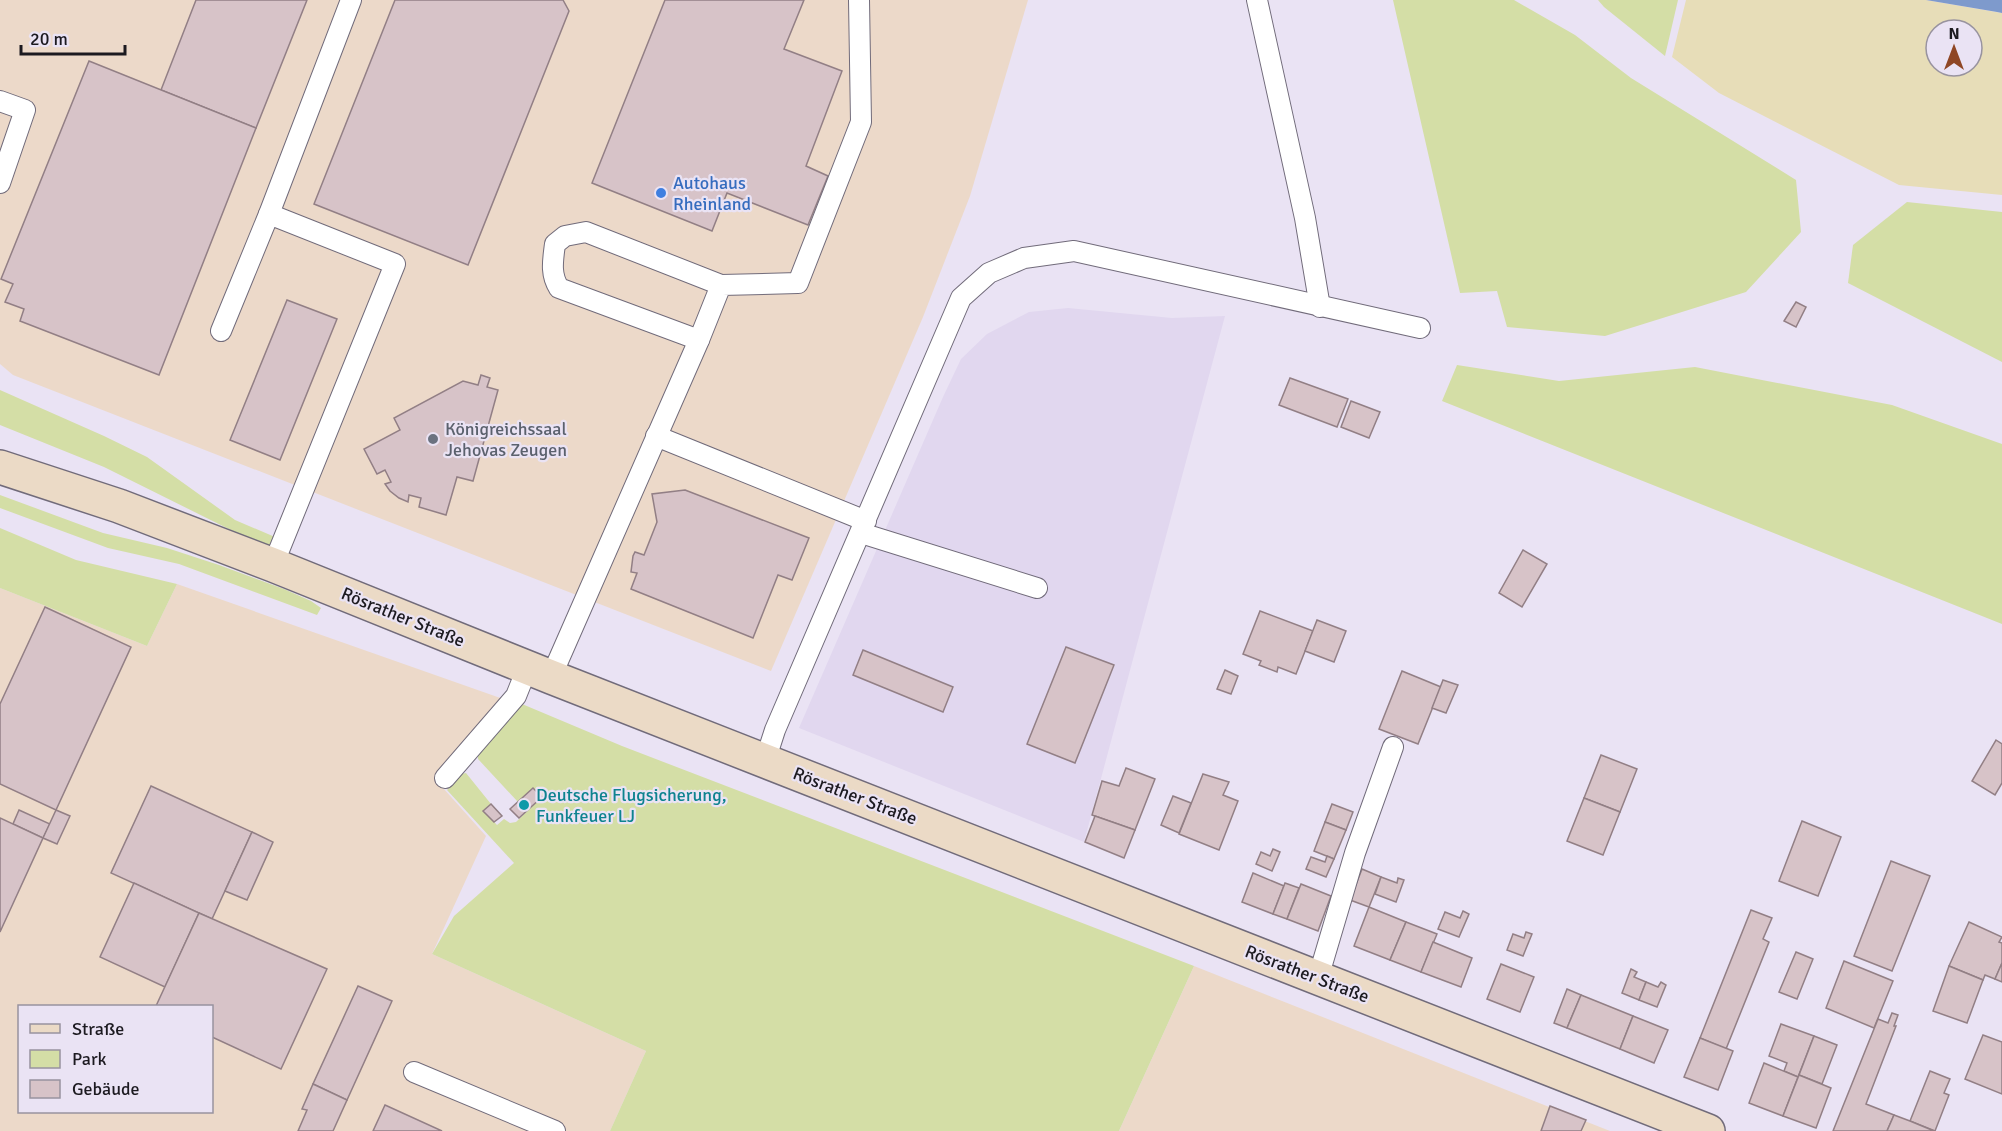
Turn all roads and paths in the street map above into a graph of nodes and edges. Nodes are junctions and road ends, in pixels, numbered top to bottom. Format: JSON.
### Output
{"nodes":[{"id":1,"x":351,"y":0,"type":"edge"},
{"id":2,"x":859,"y":0,"type":"edge"},
{"id":3,"x":1257,"y":0,"type":"edge"},
{"id":4,"x":0,"y":101,"type":"edge"},
{"id":5,"x":0,"y":183,"type":"edge"},
{"id":6,"x":270,"y":214,"type":"junction"},
{"id":7,"x":721,"y":285,"type":"junction"},
{"id":8,"x":1320,"y":306,"type":"junction"},
{"id":9,"x":1420,"y":328,"type":"dead end"},
{"id":10,"x":221,"y":331,"type":"dead end"},
{"id":11,"x":699,"y":340,"type":"junction"},
{"id":12,"x":656,"y":436,"type":"junction"},
{"id":13,"x":0,"y":467,"type":"edge"},
{"id":14,"x":863,"y":527,"type":"junction"},
{"id":15,"x":273,"y":565,"type":"junction"},
{"id":16,"x":1037,"y":588,"type":"dead end"},
{"id":17,"x":539,"y":671,"type":"junction"},
{"id":18,"x":1393,"y":747,"type":"dead end"},
{"id":19,"x":765,"y":761,"type":"junction"},
{"id":20,"x":445,"y":778,"type":"dead end"},
{"id":21,"x":1318,"y":978,"type":"junction"},
{"id":22,"x":414,"y":1072,"type":"dead end"},
{"id":23,"x":555,"y":1131,"type":"edge"},
{"id":24,"x":1708,"y":1131,"type":"edge"}],
"edges":[{"from":1,"to":6,"type":"lane"},
{"from":2,"to":7,"type":"lane"},
{"from":3,"to":8,"type":"lane"},
{"from":4,"to":5,"type":"lane"},
{"from":6,"to":10,"type":"lane"},
{"from":6,"to":15,"type":"lane"},
{"from":7,"to":11,"type":"lane"},
{"from":7,"to":11,"type":"lane"},
{"from":8,"to":9,"type":"lane"},
{"from":8,"to":14,"type":"lane"},
{"from":11,"to":12,"type":"lane"},
{"from":12,"to":14,"type":"lane"},
{"from":12,"to":17,"type":"lane"},
{"from":13,"to":15,"type":"main road","name":"Rösrather Straße"},
{"from":14,"to":16,"type":"lane"},
{"from":14,"to":19,"type":"lane"},
{"from":15,"to":17,"type":"main road","name":"Rösrather Straße"},
{"from":17,"to":19,"type":"main road","name":"Rösrather Straße"},
{"from":17,"to":20,"type":"lane"},
{"from":18,"to":21,"type":"lane"},
{"from":19,"to":21,"type":"main road","name":"Rösrather Straße"},
{"from":21,"to":24,"type":"main road","name":"Rösrather Straße"},
{"from":22,"to":23,"type":"lane"}]}
